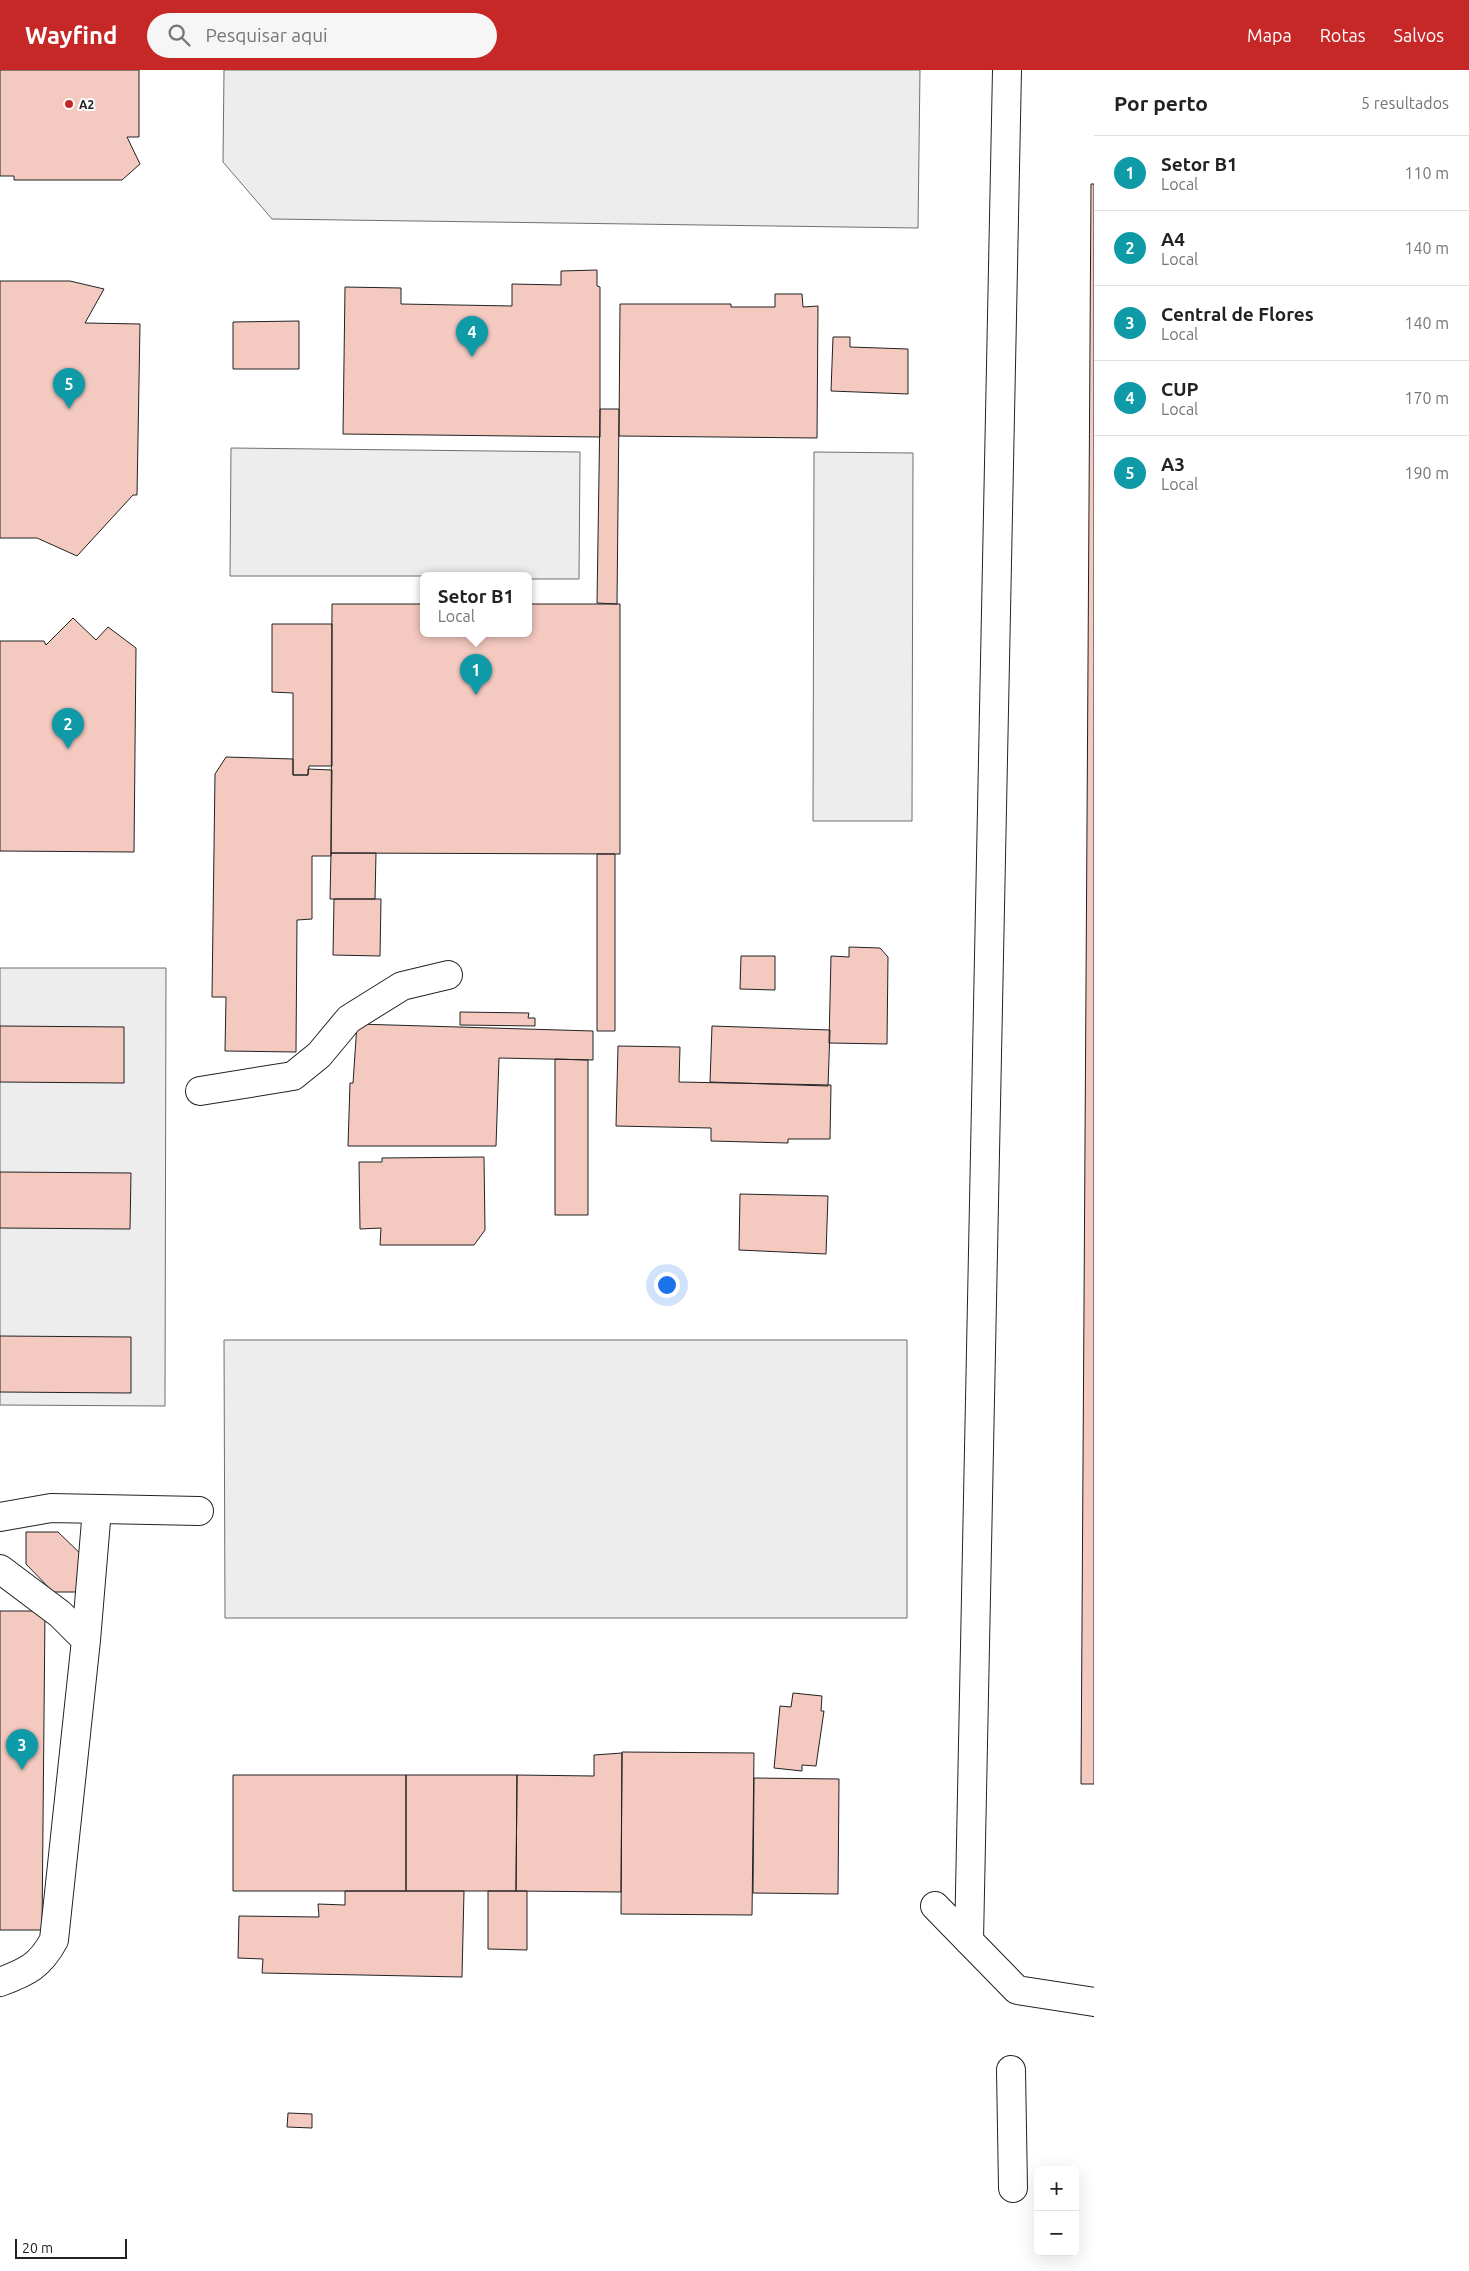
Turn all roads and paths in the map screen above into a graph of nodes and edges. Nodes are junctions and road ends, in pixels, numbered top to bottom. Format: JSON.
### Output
{"nodes":[{"id":1,"x":1007,"y":70,"type":"edge"},
{"id":2,"x":448,"y":975,"type":"dead end"},
{"id":3,"x":200,"y":1091,"type":"dead end"},
{"id":4,"x":97,"y":1509,"type":"junction"},
{"id":5,"x":199,"y":1511,"type":"dead end"},
{"id":6,"x":0,"y":1516,"type":"edge"},
{"id":7,"x":0,"y":1570,"type":"edge"},
{"id":8,"x":86,"y":1640,"type":"junction"},
{"id":9,"x":935,"y":1906,"type":"dead end"},
{"id":10,"x":969,"y":1941,"type":"junction"},
{"id":11,"x":0,"y":1982,"type":"edge"},
{"id":12,"x":1094,"y":2002,"type":"edge"},
{"id":13,"x":1011,"y":2070,"type":"dead end"},
{"id":14,"x":1013,"y":2188,"type":"dead end"}],
"edges":[{"from":1,"to":10,"type":"lane"},
{"from":2,"to":3,"type":"lane"},
{"from":4,"to":5,"type":"lane"},
{"from":4,"to":6,"type":"lane"},
{"from":4,"to":8,"type":"lane"},
{"from":7,"to":8,"type":"lane"},
{"from":8,"to":11,"type":"lane"},
{"from":9,"to":10,"type":"lane"},
{"from":10,"to":12,"type":"lane"},
{"from":13,"to":14,"type":"lane"}]}
